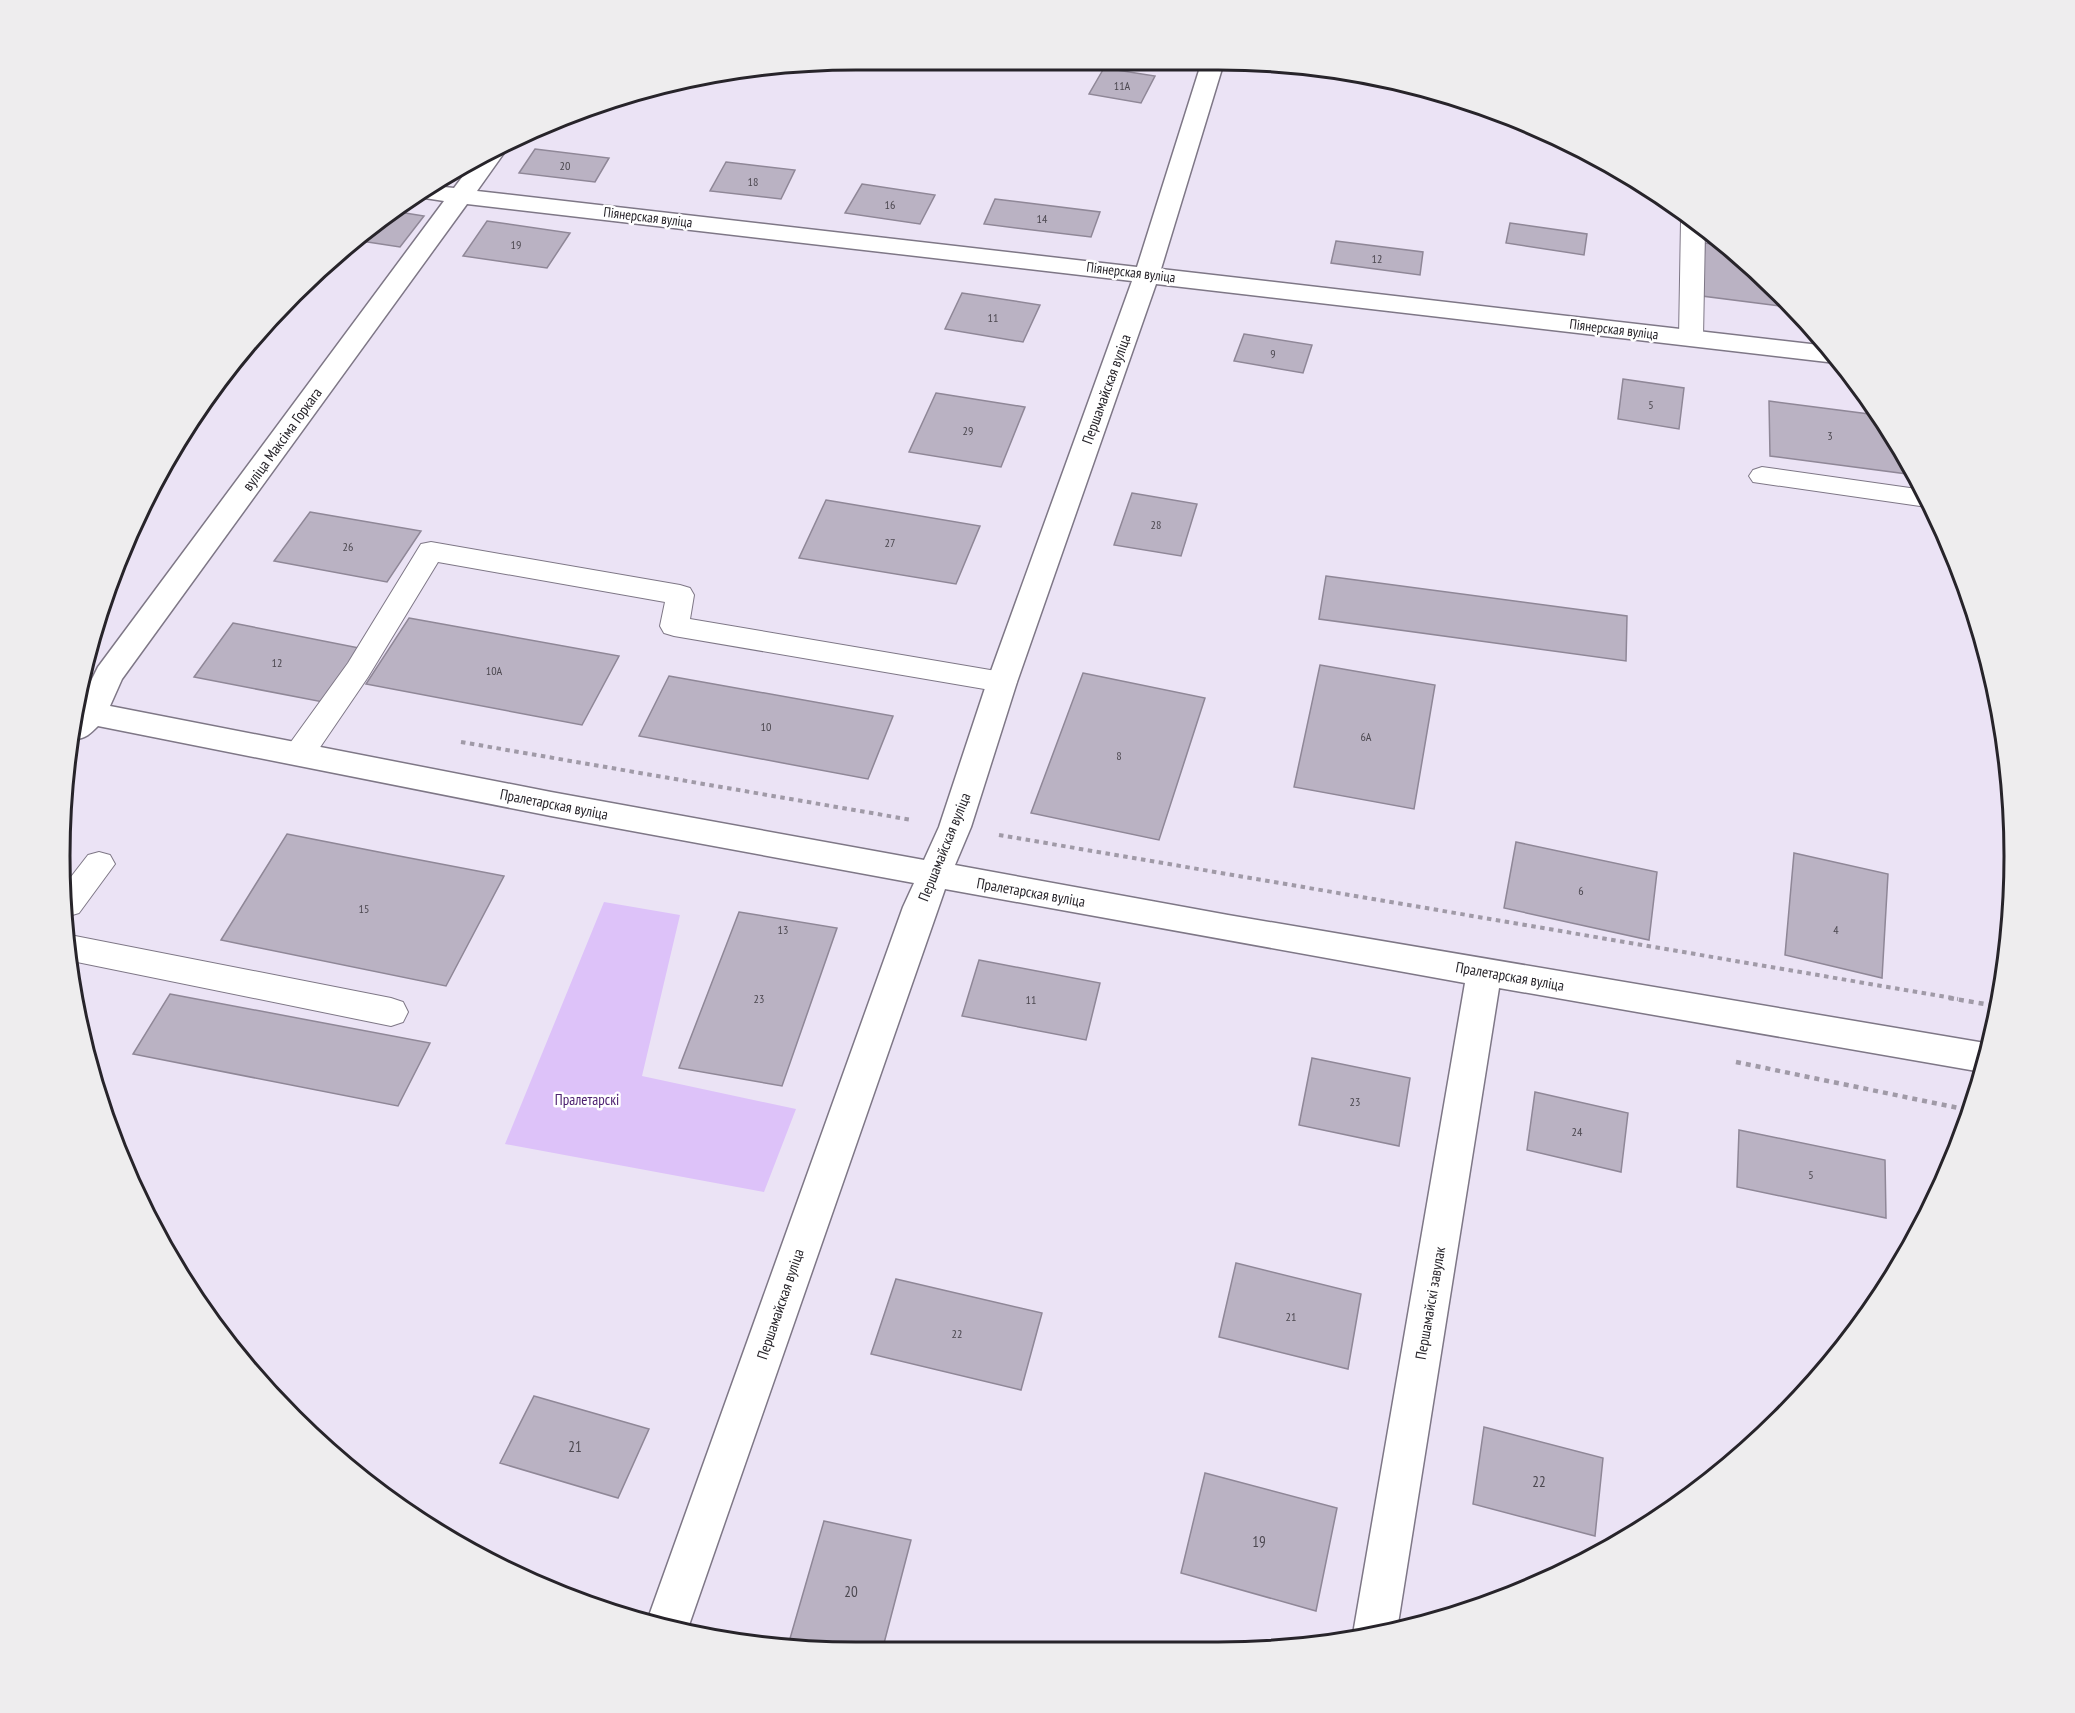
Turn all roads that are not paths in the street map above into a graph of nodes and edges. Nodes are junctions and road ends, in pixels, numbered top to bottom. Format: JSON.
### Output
{"nodes":[{"id":1,"x":1211,"y":70,"type":"edge"},
{"id":2,"x":482,"y":166,"type":"edge"},
{"id":3,"x":436,"y":193,"type":"edge"},
{"id":4,"x":459,"y":195,"type":"junction"},
{"id":5,"x":1693,"y":230,"type":"edge"},
{"id":6,"x":1147,"y":274,"type":"junction"},
{"id":7,"x":1691,"y":338,"type":"junction"},
{"id":8,"x":1822,"y":353,"type":"edge"},
{"id":9,"x":1762,"y":476,"type":"dead end"},
{"id":10,"x":1917,"y":498,"type":"edge"},
{"id":11,"x":1002,"y":682,"type":"junction"},
{"id":12,"x":84,"y":716,"type":"edge"},
{"id":13,"x":83,"y":717,"type":"edge"},
{"id":14,"x":300,"y":754,"type":"junction"},
{"id":15,"x":99,"y":864,"type":"dead end"},
{"id":16,"x":936,"y":874,"type":"junction"},
{"id":17,"x":72,"y":899,"type":"edge"},
{"id":18,"x":76,"y":949,"type":"edge"},
{"id":19,"x":1484,"y":972,"type":"junction"},
{"id":20,"x":391,"y":1012,"type":"dead end"},
{"id":21,"x":1979,"y":1057,"type":"edge"},
{"id":22,"x":669,"y":1620,"type":"edge"},
{"id":23,"x":1376,"y":1626,"type":"edge"}],
"edges":[{"from":1,"to":6,"type":"street","name":"Першамайская вуліца"},
{"from":2,"to":4,"type":"street","name":"вуліца Максіма Горкага"},
{"from":3,"to":4,"type":"street","name":"Піянерская вуліца"},
{"from":4,"to":6,"type":"street","name":"Піянерская вуліца"},
{"from":4,"to":12,"type":"street","name":"вуліца Максіма Горкага"},
{"from":5,"to":7,"type":"lane"},
{"from":6,"to":7,"type":"street","name":"Піянерская вуліца"},
{"from":6,"to":11,"type":"street","name":"Першамайская вуліца"},
{"from":7,"to":8,"type":"street","name":"Піянерская вуліца"},
{"from":9,"to":10,"type":"lane"},
{"from":11,"to":14,"type":"lane"},
{"from":11,"to":16,"type":"street","name":"Першамайская вуліца"},
{"from":13,"to":14,"type":"street","name":"Пралетарская вуліца"},
{"from":14,"to":16,"type":"street","name":"Пралетарская вуліца"},
{"from":15,"to":17,"type":"lane"},
{"from":16,"to":19,"type":"street","name":"Пралетарская вуліца"},
{"from":16,"to":22,"type":"street","name":"Першамайская вуліца"},
{"from":18,"to":20,"type":"lane"},
{"from":19,"to":21,"type":"street","name":"Пралетарская вуліца"},
{"from":19,"to":23,"type":"street","name":"Першамайскі завулак"}]}
